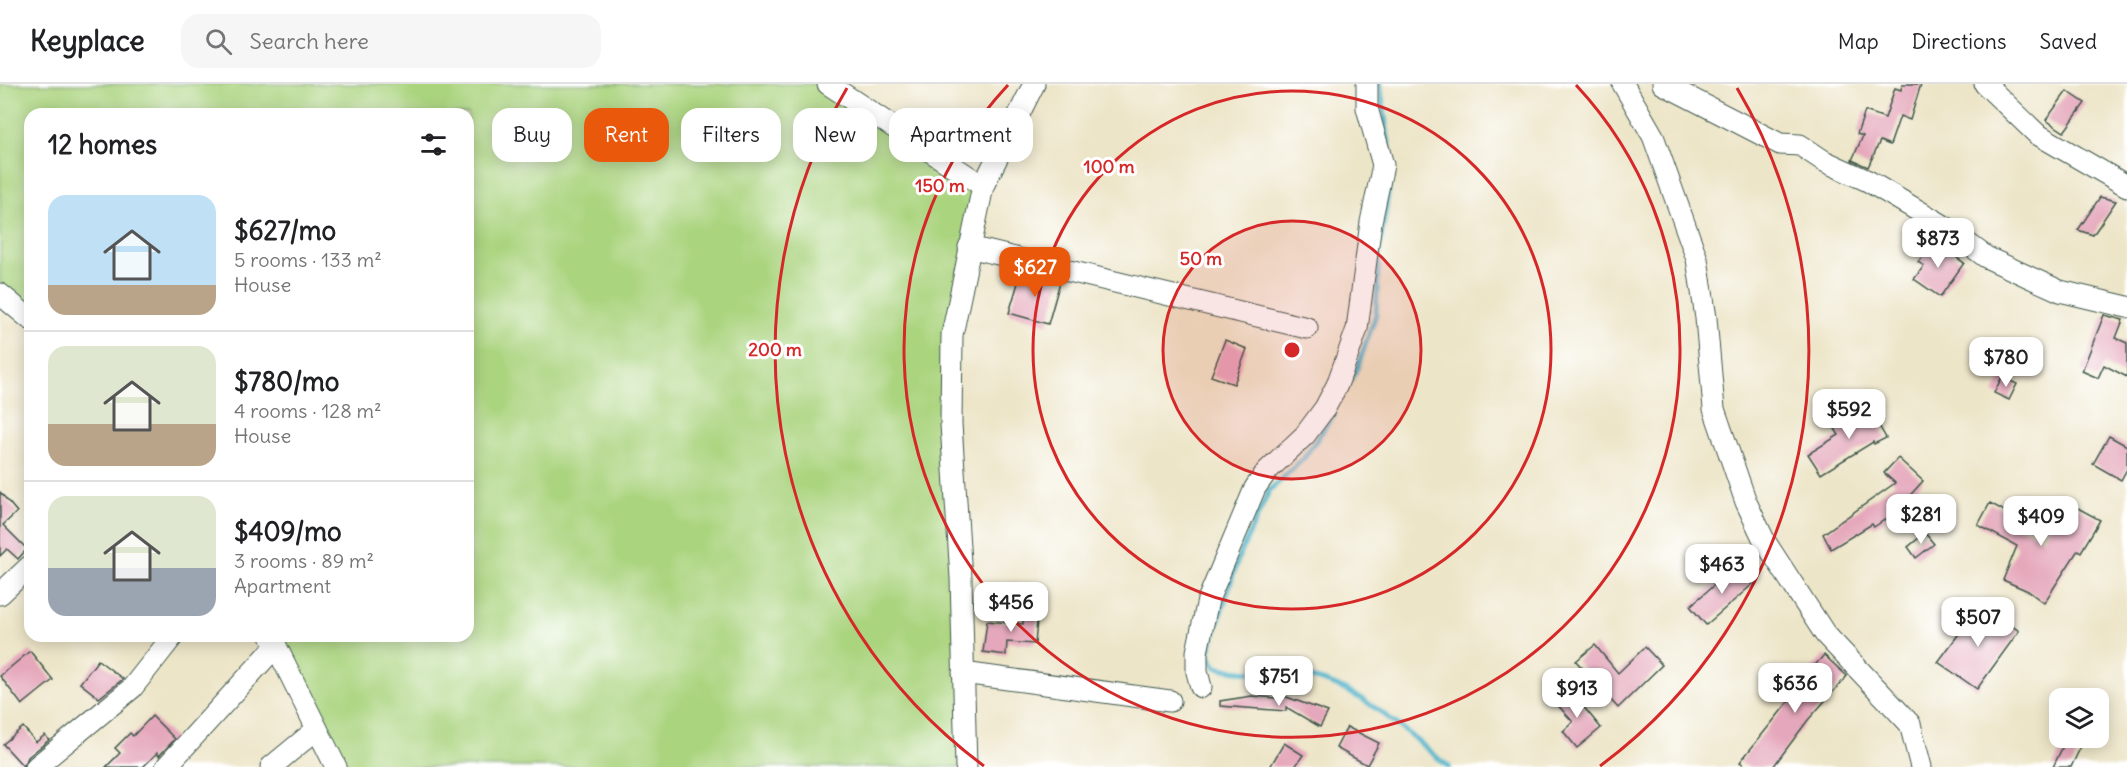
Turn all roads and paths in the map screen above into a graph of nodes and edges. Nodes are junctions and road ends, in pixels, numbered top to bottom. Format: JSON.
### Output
{"nodes":[{"id":1,"x":828,"y":84,"type":"edge"},
{"id":2,"x":1034,"y":84,"type":"edge"},
{"id":3,"x":1367,"y":84,"type":"edge"},
{"id":4,"x":1623,"y":84,"type":"edge"},
{"id":5,"x":1663,"y":84,"type":"edge"},
{"id":6,"x":1985,"y":84,"type":"edge"},
{"id":7,"x":983,"y":186,"type":"junction"},
{"id":8,"x":2127,"y":186,"type":"edge"},
{"id":9,"x":969,"y":247,"type":"junction"},
{"id":10,"x":0,"y":294,"type":"edge"},
{"id":11,"x":2127,"y":307,"type":"edge"},
{"id":12,"x":24,"y":314,"type":"edge"},
{"id":13,"x":1307,"y":328,"type":"dead end"},
{"id":14,"x":24,"y":572,"type":"edge"},
{"id":15,"x":0,"y":594,"type":"edge"},
{"id":16,"x":168,"y":642,"type":"edge"},
{"id":17,"x":273,"y":642,"type":"edge"},
{"id":18,"x":274,"y":642,"type":"edge"},
{"id":19,"x":963,"y":673,"type":"junction"},
{"id":20,"x":1201,"y":687,"type":"dead end"},
{"id":21,"x":1170,"y":701,"type":"dead end"},
{"id":22,"x":317,"y":729,"type":"junction"},
{"id":23,"x":36,"y":767,"type":"edge"},
{"id":24,"x":166,"y":767,"type":"edge"},
{"id":25,"x":271,"y":767,"type":"edge"},
{"id":26,"x":336,"y":767,"type":"edge"},
{"id":27,"x":966,"y":767,"type":"edge"},
{"id":28,"x":1921,"y":767,"type":"edge"}],
"edges":[{"from":1,"to":7,"type":"street"},
{"from":2,"to":7,"type":"street"},
{"from":3,"to":20,"type":"street"},
{"from":4,"to":28,"type":"street"},
{"from":5,"to":11,"type":"street"},
{"from":6,"to":8,"type":"street"},
{"from":7,"to":9,"type":"street"},
{"from":9,"to":13,"type":"street"},
{"from":9,"to":19,"type":"street"},
{"from":10,"to":12,"type":"street"},
{"from":14,"to":15,"type":"street"},
{"from":16,"to":23,"type":"street"},
{"from":17,"to":24,"type":"street"},
{"from":18,"to":22,"type":"street"},
{"from":19,"to":21,"type":"street"},
{"from":19,"to":27,"type":"street"},
{"from":22,"to":25,"type":"street"},
{"from":22,"to":26,"type":"street"}]}
